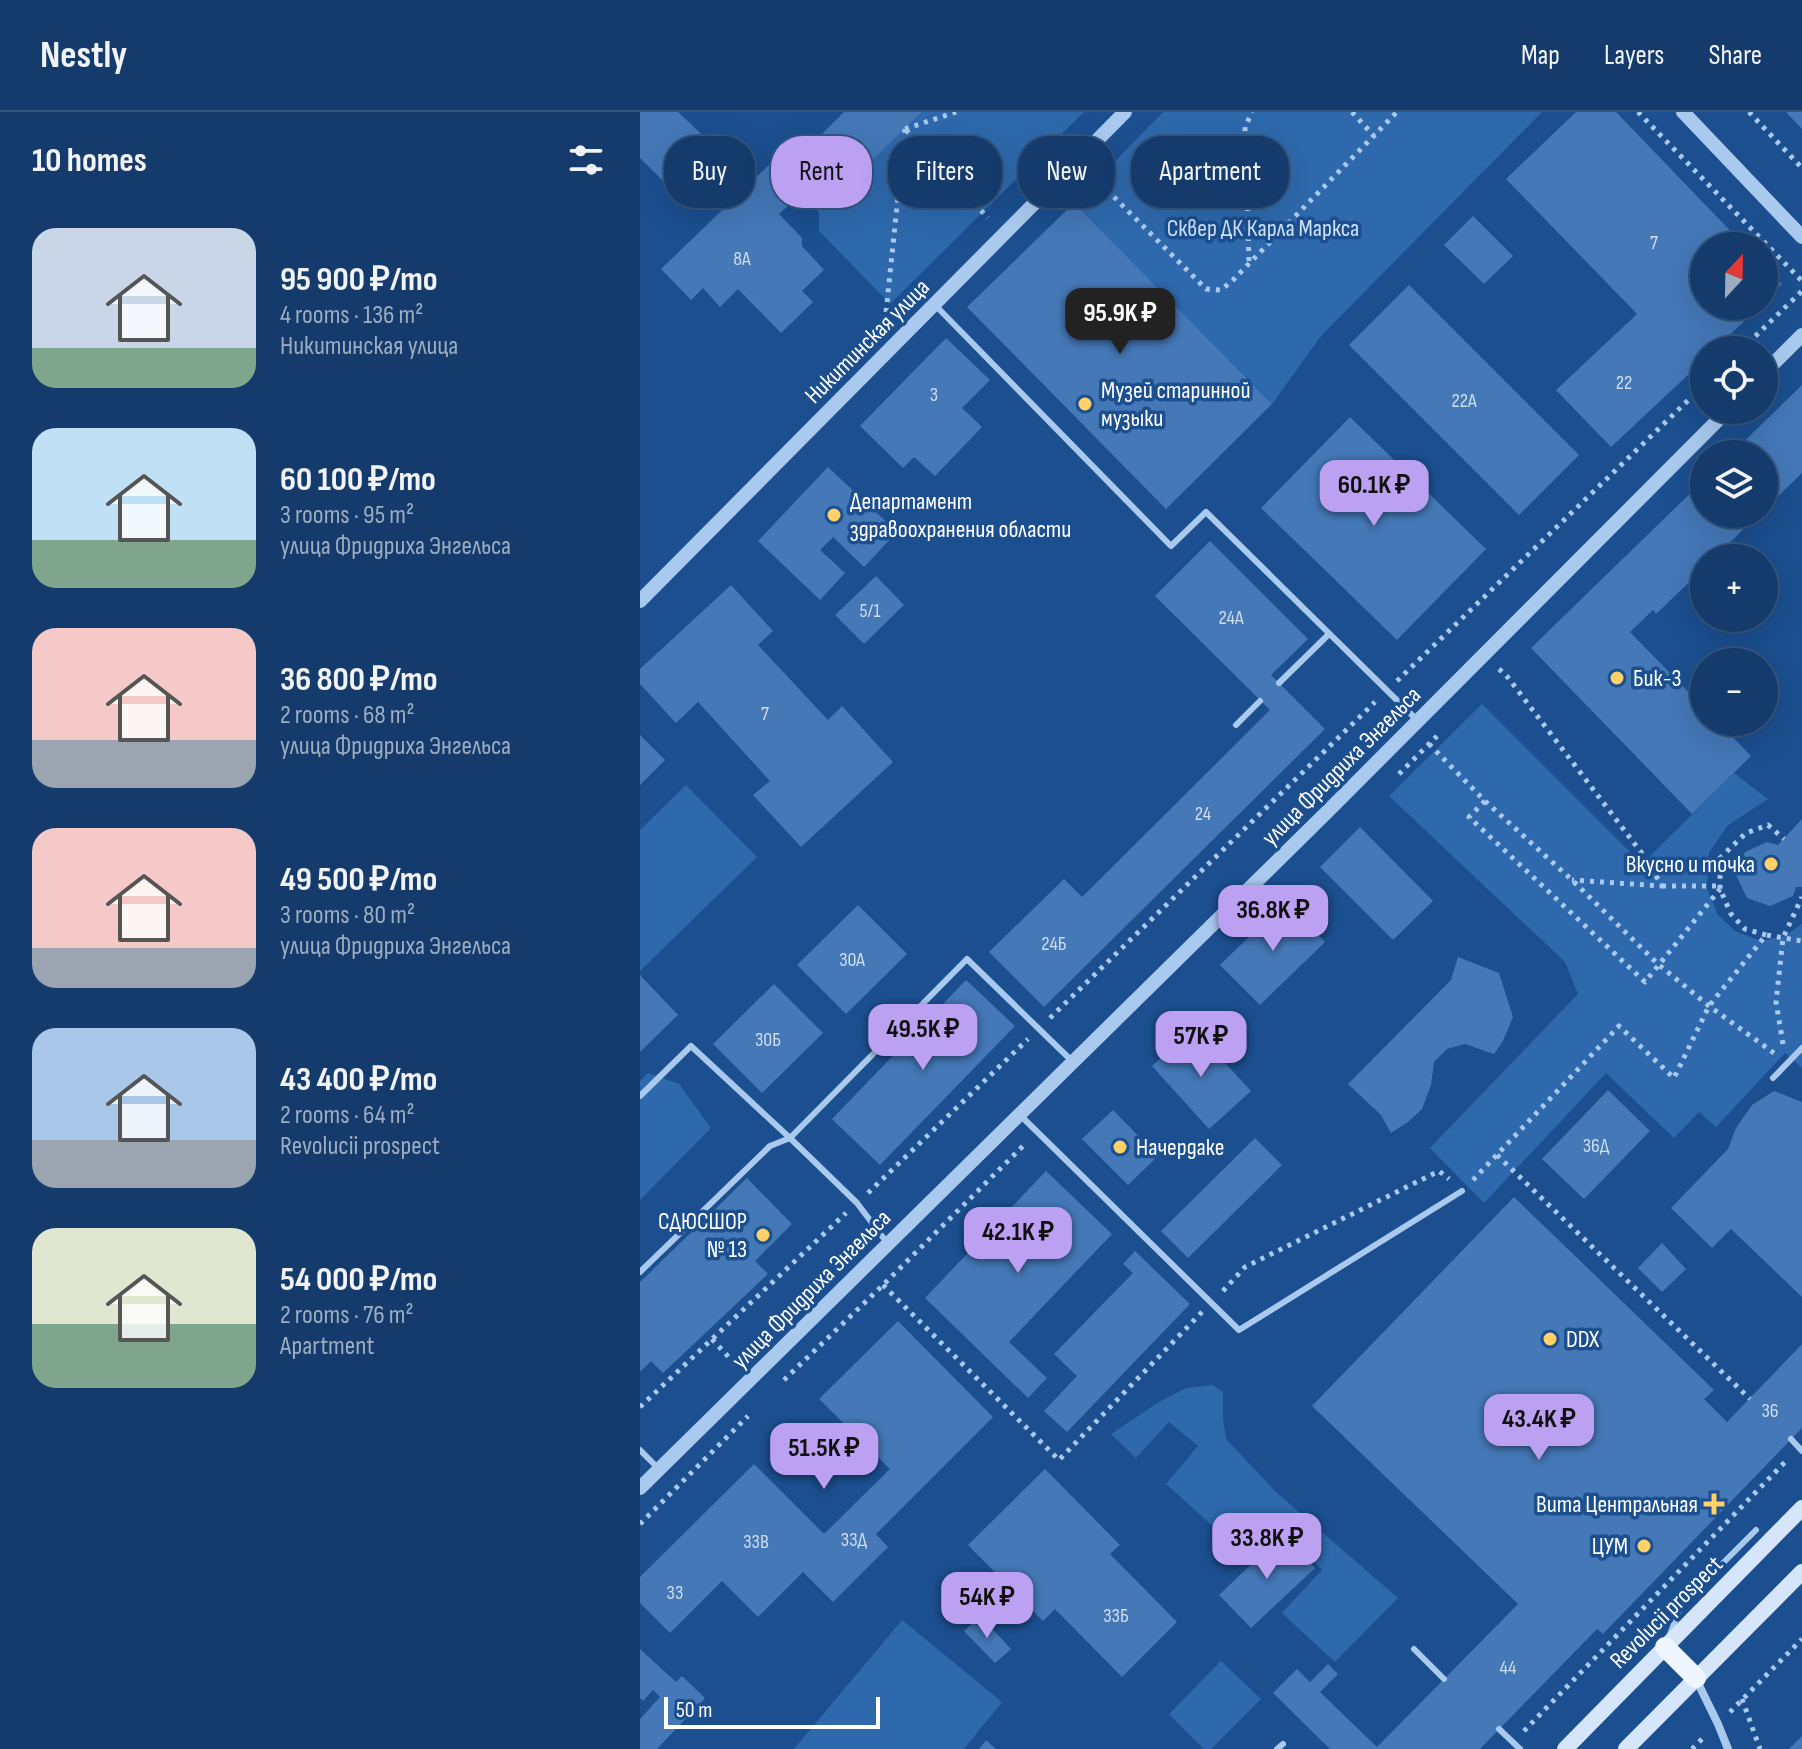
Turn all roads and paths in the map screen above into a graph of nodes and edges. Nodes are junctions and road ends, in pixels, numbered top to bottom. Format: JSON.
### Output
{"nodes":[{"id":1,"x":956,"y":112,"type":"edge"},
{"id":2,"x":1252,"y":112,"type":"edge"},
{"id":3,"x":1352,"y":112,"type":"edge"},
{"id":4,"x":1397,"y":112,"type":"edge"},
{"id":5,"x":1638,"y":112,"type":"edge"},
{"id":6,"x":1683,"y":112,"type":"edge"},
{"id":7,"x":1749,"y":112,"type":"edge"},
{"id":8,"x":1121,"y":113,"type":"edge"},
{"id":9,"x":905,"y":129,"type":"junction"},
{"id":10,"x":1374,"y":136,"type":"junction"},
{"id":11,"x":1802,"y":168,"type":"edge"},
{"id":12,"x":1115,"y":198,"type":"edge"},
{"id":13,"x":988,"y":218,"type":"dead end"},
{"id":14,"x":1802,"y":237,"type":"edge"},
{"id":15,"x":1249,"y":262,"type":"junction"},
{"id":16,"x":1802,"y":281,"type":"edge"},
{"id":17,"x":1802,"y":291,"type":"edge"},
{"id":18,"x":934,"y":304,"type":"junction"},
{"id":19,"x":885,"y":322,"type":"dead end"},
{"id":20,"x":1802,"y":335,"type":"edge"},
{"id":21,"x":1755,"y":336,"type":"edge"},
{"id":22,"x":1778,"y":359,"type":"edge"},
{"id":23,"x":1690,"y":398,"type":"edge"},
{"id":24,"x":1714,"y":424,"type":"edge"},
{"id":25,"x":640,"y":601,"type":"edge"},
{"id":26,"x":1329,"y":634,"type":"junction"},
{"id":27,"x":1499,"y":669,"type":"dead end"},
{"id":28,"x":1279,"y":683,"type":"dead end"},
{"id":29,"x":1387,"y":690,"type":"junction"},
{"id":30,"x":1260,"y":701,"type":"dead end"},
{"id":31,"x":1418,"y":721,"type":"junction"},
{"id":32,"x":1236,"y":725,"type":"dead end"},
{"id":33,"x":1429,"y":744,"type":"dead end"},
{"id":34,"x":1485,"y":801,"type":"junction"},
{"id":35,"x":1784,"y":839,"type":"dead end"},
{"id":36,"x":1572,"y":880,"type":"junction"},
{"id":37,"x":1662,"y":886,"type":"junction"},
{"id":38,"x":1720,"y":887,"type":"junction"},
{"id":39,"x":1802,"y":897,"type":"edge"},
{"id":40,"x":1766,"y":935,"type":"junction"},
{"id":41,"x":1783,"y":938,"type":"junction"},
{"id":42,"x":1802,"y":941,"type":"edge"},
{"id":43,"x":1659,"y":965,"type":"junction"},
{"id":44,"x":1709,"y":1006,"type":"junction"},
{"id":45,"x":1040,"y":1028,"type":"junction"},
{"id":46,"x":1802,"y":1048,"type":"edge"},
{"id":47,"x":1073,"y":1062,"type":"junction"},
{"id":48,"x":1787,"y":1062,"type":"junction"},
{"id":49,"x":1773,"y":1078,"type":"dead end"},
{"id":50,"x":640,"y":1096,"type":"edge"},
{"id":51,"x":1020,"y":1115,"type":"junction"},
{"id":52,"x":790,"y":1138,"type":"junction"},
{"id":53,"x":1497,"y":1155,"type":"junction"},
{"id":54,"x":1462,"y":1191,"type":"junction"},
{"id":55,"x":857,"y":1203,"type":"junction"},
{"id":56,"x":888,"y":1244,"type":"junction"},
{"id":57,"x":640,"y":1272,"type":"edge"},
{"id":58,"x":883,"y":1285,"type":"dead end"},
{"id":59,"x":1211,"y":1303,"type":"junction"},
{"id":60,"x":1750,"y":1399,"type":"dead end"},
{"id":61,"x":640,"y":1407,"type":"edge"},
{"id":62,"x":1791,"y":1439,"type":"dead end"},
{"id":63,"x":640,"y":1450,"type":"edge"},
{"id":64,"x":1800,"y":1450,"type":"edge"},
{"id":65,"x":659,"y":1469,"type":"junction"},
{"id":66,"x":640,"y":1488,"type":"edge"},
{"id":67,"x":1802,"y":1508,"type":"edge"},
{"id":68,"x":1756,"y":1530,"type":"dead end"},
{"id":69,"x":1802,"y":1572,"type":"edge"},
{"id":70,"x":1802,"y":1639,"type":"edge"},
{"id":71,"x":1665,"y":1647,"type":"junction"},
{"id":72,"x":1414,"y":1649,"type":"dead end"},
{"id":73,"x":1696,"y":1678,"type":"junction"},
{"id":74,"x":1444,"y":1679,"type":"dead end"},
{"id":75,"x":1742,"y":1699,"type":"junction"},
{"id":76,"x":1718,"y":1724,"type":"junction"},
{"id":77,"x":1499,"y":1729,"type":"dead end"},
{"id":78,"x":1513,"y":1743,"type":"junction"},
{"id":79,"x":1520,"y":1749,"type":"edge"},
{"id":80,"x":1565,"y":1749,"type":"edge"},
{"id":81,"x":1626,"y":1749,"type":"edge"},
{"id":82,"x":1692,"y":1749,"type":"edge"},
{"id":83,"x":1728,"y":1749,"type":"edge"},
{"id":84,"x":1760,"y":1749,"type":"edge"}],
"edges":[{"from":1,"to":9,"type":"path"},
{"from":2,"to":15,"type":"path"},
{"from":3,"to":10,"type":"path"},
{"from":4,"to":10,"type":"path"},
{"from":5,"to":16,"type":"path"},
{"from":6,"to":14,"type":"street"},
{"from":7,"to":11,"type":"path"},
{"from":8,"to":18,"type":"street","name":"Никитинская улица"},
{"from":9,"to":13,"type":"path"},
{"from":9,"to":19,"type":"path"},
{"from":10,"to":15,"type":"path"},
{"from":12,"to":15,"type":"path"},
{"from":17,"to":21,"type":"path"},
{"from":18,"to":25,"type":"street","name":"Никитинская улица"},
{"from":18,"to":26,"type":"lane"},
{"from":20,"to":22,"type":"street"},
{"from":23,"to":29,"type":"path"},
{"from":24,"to":31,"type":"street","name":"улица Фридриха Энгельса"},
{"from":26,"to":28,"type":"lane"},
{"from":26,"to":29,"type":"lane"},
{"from":27,"to":37,"type":"path"},
{"from":29,"to":31,"type":"lane"},
{"from":29,"to":45,"type":"path"},
{"from":30,"to":32,"type":"lane"},
{"from":31,"to":47,"type":"street","name":"улица Фридриха Энгельса"},
{"from":33,"to":34,"type":"path"},
{"from":34,"to":36,"type":"path"},
{"from":34,"to":43,"type":"path"},
{"from":35,"to":38,"type":"path"},
{"from":36,"to":37,"type":"path"},
{"from":36,"to":43,"type":"path"},
{"from":37,"to":38,"type":"path"},
{"from":38,"to":40,"type":"path"},
{"from":38,"to":43,"type":"path"},
{"from":39,"to":41,"type":"path"},
{"from":40,"to":41,"type":"path"},
{"from":40,"to":44,"type":"path"},
{"from":41,"to":42,"type":"path"},
{"from":41,"to":48,"type":"path"},
{"from":43,"to":44,"type":"path"},
{"from":44,"to":48,"type":"path"},
{"from":44,"to":53,"type":"path"},
{"from":45,"to":47,"type":"lane"},
{"from":45,"to":52,"type":"lane"},
{"from":45,"to":55,"type":"path"},
{"from":46,"to":48,"type":"lane"},
{"from":47,"to":51,"type":"street","name":"улица Фридриха Энгельса"},
{"from":48,"to":49,"type":"lane"},
{"from":50,"to":52,"type":"lane"},
{"from":51,"to":56,"type":"street","name":"улица Фридриха Энгельса"},
{"from":51,"to":59,"type":"lane"},
{"from":52,"to":55,"type":"lane"},
{"from":52,"to":57,"type":"lane"},
{"from":53,"to":54,"type":"path"},
{"from":53,"to":60,"type":"path"},
{"from":54,"to":59,"type":"path"},
{"from":54,"to":59,"type":"lane"},
{"from":55,"to":56,"type":"lane"},
{"from":55,"to":61,"type":"path"},
{"from":56,"to":65,"type":"street","name":"улица Фридриха Энгельса"},
{"from":58,"to":59,"type":"path"},
{"from":62,"to":64,"type":"lane"},
{"from":63,"to":65,"type":"lane"},
{"from":64,"to":78,"type":"path"},
{"from":65,"to":66,"type":"street","name":"улица Фридриха Энгельса"},
{"from":67,"to":71,"type":"main road","name":"Revolucii prospect"},
{"from":68,"to":71,"type":"lane"},
{"from":69,"to":73,"type":"main road"},
{"from":70,"to":75,"type":"path"},
{"from":71,"to":73,"type":"main road"},
{"from":71,"to":80,"type":"main road","name":"Revolucii prospect"},
{"from":72,"to":74,"type":"lane"},
{"from":73,"to":76,"type":"street"},
{"from":73,"to":81,"type":"main road"},
{"from":75,"to":76,"type":"path"},
{"from":75,"to":84,"type":"path"},
{"from":76,"to":82,"type":"path"},
{"from":76,"to":83,"type":"street"},
{"from":77,"to":78,"type":"lane"},
{"from":78,"to":79,"type":"lane"}]}
